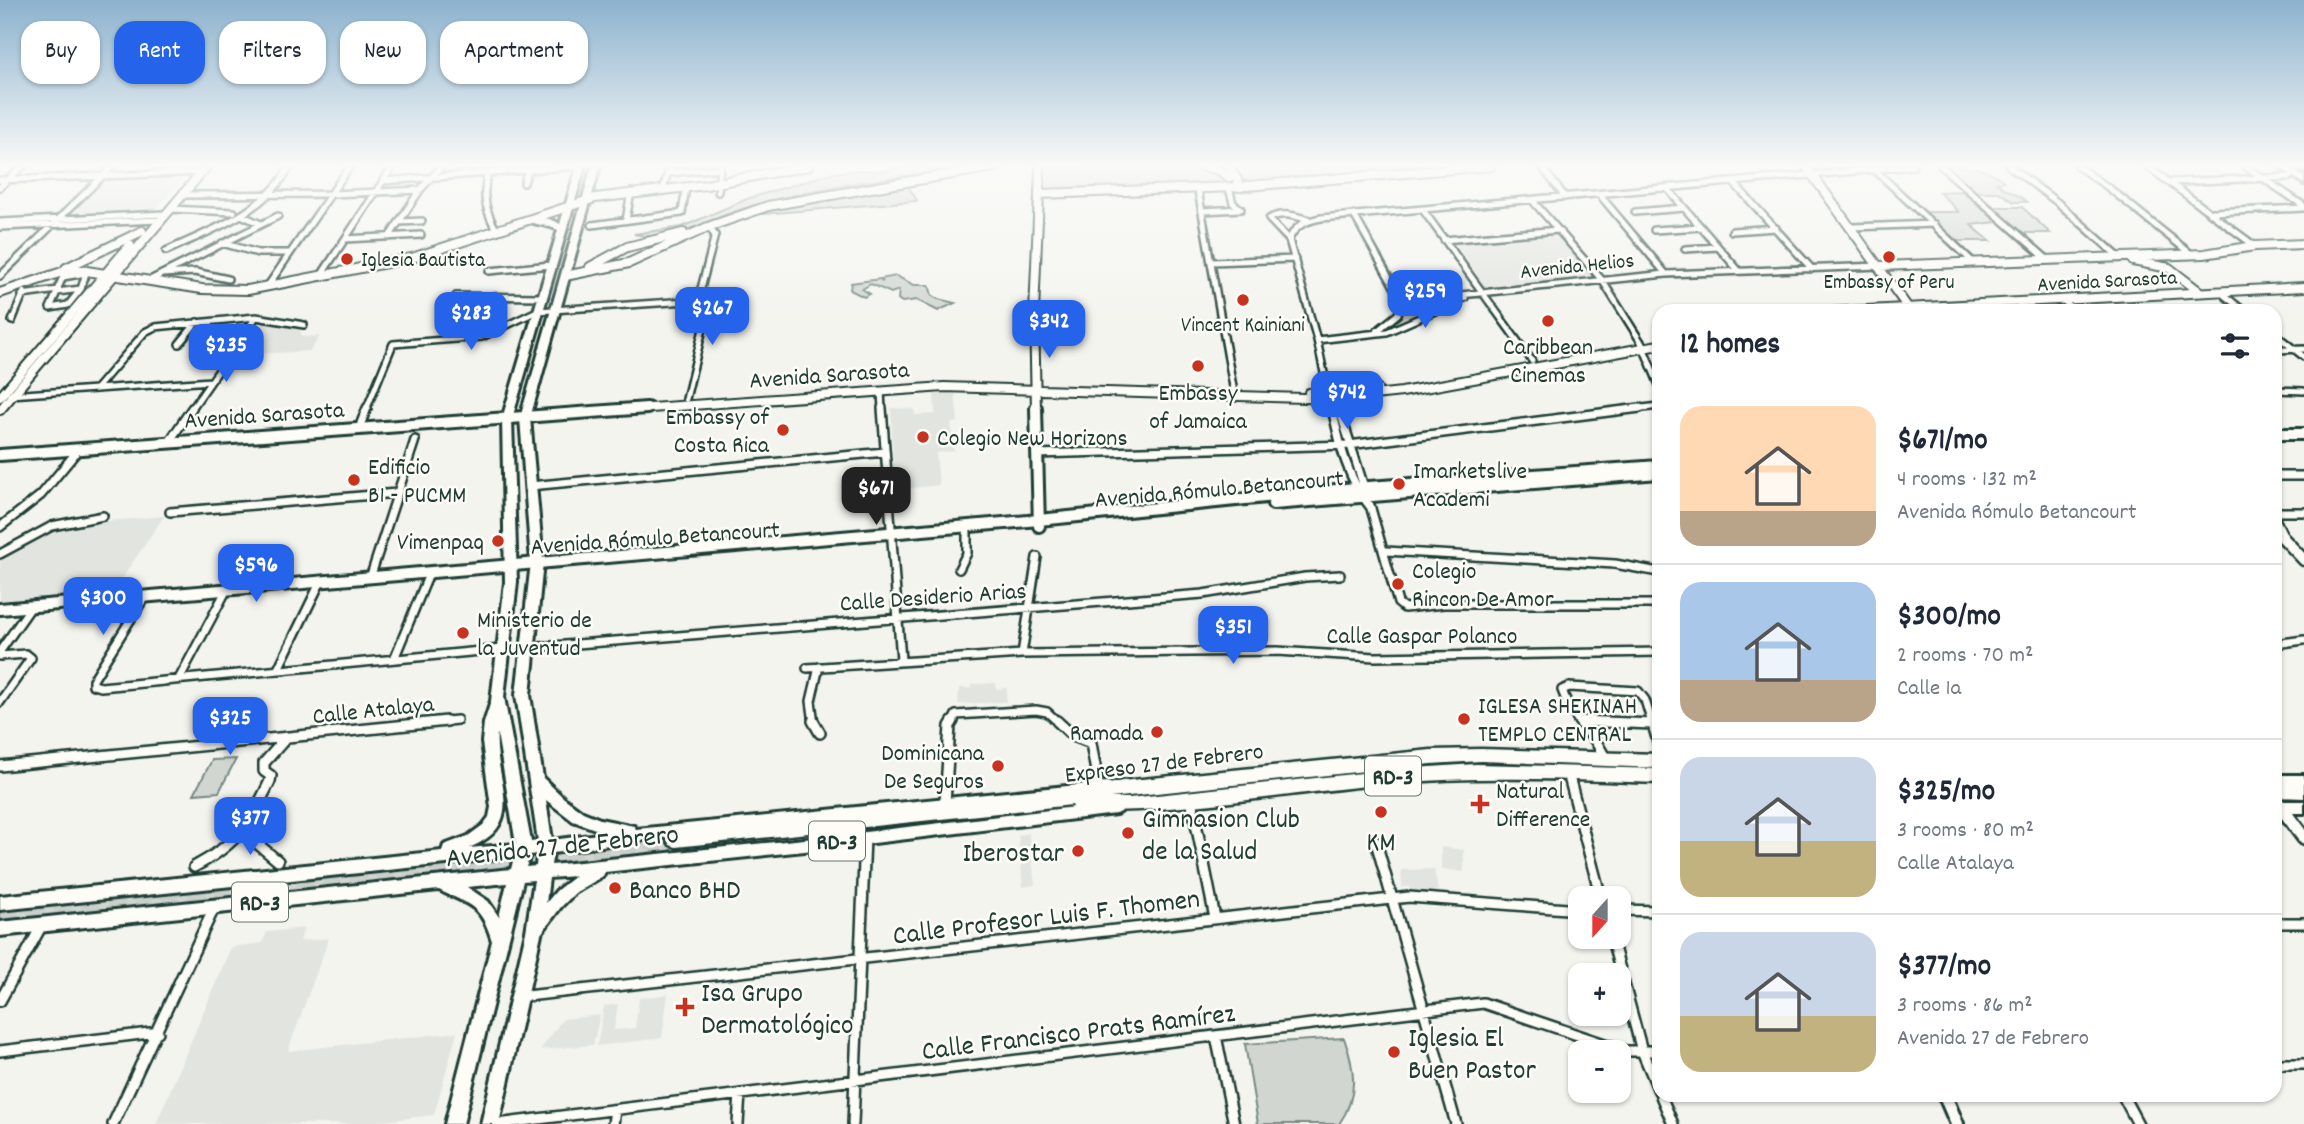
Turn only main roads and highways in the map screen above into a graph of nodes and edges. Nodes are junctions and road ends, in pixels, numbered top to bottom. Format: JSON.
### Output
{"nodes":[{"id":1,"x":156,"y":218,"type":"edge"},
{"id":2,"x":157,"y":218,"type":"edge"},
{"id":3,"x":565,"y":218,"type":"edge"},
{"id":4,"x":582,"y":218,"type":"edge"},
{"id":5,"x":1037,"y":218,"type":"edge"},
{"id":6,"x":532,"y":219,"type":"joint"},
{"id":7,"x":562,"y":229,"type":"junction"},
{"id":8,"x":142,"y":231,"type":"junction"},
{"id":9,"x":110,"y":274,"type":"junction"},
{"id":10,"x":50,"y":276,"type":"junction"},
{"id":11,"x":2304,"y":287,"type":"edge"},
{"id":12,"x":0,"y":293,"type":"edge"},
{"id":13,"x":2304,"y":293,"type":"edge"},
{"id":14,"x":2222,"y":294,"type":"junction"},
{"id":15,"x":2065,"y":302,"type":"junction"},
{"id":16,"x":2021,"y":304,"type":"edge"},
{"id":17,"x":2040,"y":304,"type":"edge"},
{"id":18,"x":1652,"y":341,"type":"edge"},
{"id":19,"x":1642,"y":345,"type":"junction"},
{"id":20,"x":1652,"y":345,"type":"edge"},
{"id":21,"x":1034,"y":388,"type":"junction"},
{"id":22,"x":1330,"y":393,"type":"junction"},
{"id":23,"x":0,"y":396,"type":"edge"},
{"id":24,"x":0,"y":410,"type":"edge"},
{"id":25,"x":526,"y":415,"type":"junction"},
{"id":26,"x":508,"y":416,"type":"junction"},
{"id":27,"x":2282,"y":428,"type":"edge"},
{"id":28,"x":2304,"y":428,"type":"edge"},
{"id":29,"x":2282,"y":434,"type":"edge"},
{"id":30,"x":2304,"y":434,"type":"edge"},
{"id":31,"x":230,"y":435,"type":"junction"},
{"id":32,"x":171,"y":439,"type":"junction"},
{"id":33,"x":0,"y":449,"type":"edge"},
{"id":34,"x":0,"y":455,"type":"edge"},
{"id":35,"x":1652,"y":467,"type":"edge"},
{"id":36,"x":1652,"y":473,"type":"edge"},
{"id":37,"x":1362,"y":492,"type":"junction"},
{"id":38,"x":1039,"y":523,"type":"junction"},
{"id":39,"x":890,"y":536,"type":"junction"},
{"id":40,"x":537,"y":566,"type":"junction"},
{"id":41,"x":510,"y":567,"type":"junction"},
{"id":42,"x":0,"y":609,"type":"edge"},
{"id":43,"x":497,"y":697,"type":"junction"},
{"id":44,"x":1652,"y":761,"type":"edge"},
{"id":45,"x":1652,"y":776,"type":"edge"},
{"id":46,"x":2282,"y":781,"type":"edge"},
{"id":47,"x":2304,"y":781,"type":"edge"},
{"id":48,"x":538,"y":782,"type":"junction"},
{"id":49,"x":1122,"y":788,"type":"junction"},
{"id":50,"x":2304,"y":791,"type":"edge"},
{"id":51,"x":2282,"y":799,"type":"edge"},
{"id":52,"x":2304,"y":799,"type":"edge"},
{"id":53,"x":2282,"y":801,"type":"edge"},
{"id":54,"x":2282,"y":802,"type":"edge"},
{"id":55,"x":1129,"y":805,"type":"junction"},
{"id":56,"x":2304,"y":807,"type":"edge"},
{"id":57,"x":650,"y":833,"type":"junction"},
{"id":58,"x":546,"y":846,"type":"junction"},
{"id":59,"x":524,"y":847,"type":"junction"},
{"id":60,"x":425,"y":858,"type":"junction"},
{"id":61,"x":610,"y":866,"type":"junction"},
{"id":62,"x":544,"y":871,"type":"junction"},
{"id":63,"x":520,"y":874,"type":"junction"},
{"id":64,"x":434,"y":883,"type":"junction"},
{"id":65,"x":0,"y":903,"type":"edge"},
{"id":66,"x":0,"y":929,"type":"edge"},
{"id":67,"x":534,"y":932,"type":"junction"},
{"id":68,"x":501,"y":945,"type":"junction"},
{"id":69,"x":454,"y":1124,"type":"edge"},
{"id":70,"x":490,"y":1124,"type":"edge"}],
"edges":[{"from":1,"to":8,"type":"main road"},
{"from":2,"to":9,"type":"main road"},
{"from":3,"to":7,"type":"main road"},
{"from":4,"to":25,"type":"main road"},
{"from":5,"to":21,"type":"main road"},
{"from":6,"to":7,"type":"main road"},
{"from":6,"to":9,"type":"main road"},
{"from":7,"to":26,"type":"main road"},
{"from":8,"to":9,"type":"main road"},
{"from":8,"to":10,"type":"main road"},
{"from":9,"to":10,"type":"main road"},
{"from":9,"to":23,"type":"main road"},
{"from":9,"to":24,"type":"main road"},
{"from":10,"to":12,"type":"main road"},
{"from":11,"to":14,"type":"main road","name":"Avenida Sarasota"},
{"from":13,"to":14,"type":"main road","name":"Avenida Sarasota"},
{"from":14,"to":15,"type":"main road","name":"Avenida Sarasota"},
{"from":14,"to":15,"type":"main road","name":"Avenida Sarasota"},
{"from":15,"to":16,"type":"main road","name":"Avenida Sarasota"},
{"from":15,"to":17,"type":"main road","name":"Avenida Sarasota"},
{"from":18,"to":19,"type":"main road","name":"Avenida Sarasota"},
{"from":19,"to":20,"type":"main road","name":"Avenida Sarasota"},
{"from":19,"to":22,"type":"main road","name":"Avenida Sarasota"},
{"from":19,"to":22,"type":"main road","name":"Avenida Sarasota"},
{"from":21,"to":22,"type":"main road","name":"Avenida Sarasota"},
{"from":21,"to":25,"type":"main road","name":"Avenida Sarasota"},
{"from":21,"to":25,"type":"main road","name":"Avenida Sarasota"},
{"from":21,"to":38,"type":"main road"},
{"from":25,"to":26,"type":"main road","name":"Avenida Sarasota"},
{"from":25,"to":40,"type":"main road"},
{"from":26,"to":31,"type":"main road","name":"Avenida Sarasota"},
{"from":26,"to":31,"type":"main road","name":"Avenida Sarasota"},
{"from":26,"to":41,"type":"main road"},
{"from":27,"to":28,"type":"main road"},
{"from":29,"to":30,"type":"main road"},
{"from":31,"to":32,"type":"main road","name":"Avenida Sarasota"},
{"from":32,"to":33,"type":"main road","name":"Avenida Sarasota"},
{"from":32,"to":34,"type":"main road","name":"Avenida Sarasota"},
{"from":35,"to":37,"type":"main road","name":"Avenida Rómulo Betancourt"},
{"from":36,"to":37,"type":"main road","name":"Avenida Rómulo Betancourt"},
{"from":37,"to":38,"type":"main road","name":"Avenida Rómulo Betancourt"},
{"from":38,"to":39,"type":"main road","name":"Avenida Rómulo Betancourt"},
{"from":38,"to":39,"type":"main road","name":"Avenida Rómulo Betancourt"},
{"from":39,"to":40,"type":"main road","name":"Avenida Rómulo Betancourt"},
{"from":40,"to":41,"type":"main road","name":"Avenida Rómulo Betancourt"},
{"from":40,"to":48,"type":"main road"},
{"from":41,"to":42,"type":"main road","name":"Avenida Rómulo Betancourt"},
{"from":41,"to":43,"type":"main road"},
{"from":43,"to":59,"type":"main road"},
{"from":43,"to":60,"type":"main road"},
{"from":44,"to":49,"type":"highway","name":"Expreso 27 de Febrero","number":"RD-3"},
{"from":45,"to":55,"type":"highway","name":"Expreso 27 de Febrero","number":"RD-3"},
{"from":46,"to":47,"type":"main road"},
{"from":48,"to":57,"type":"main road"},
{"from":48,"to":58,"type":"main road"},
{"from":49,"to":55,"type":"highway","name":"Expreso 27 de Febrero","number":"RD-3"},
{"from":49,"to":57,"type":"main road","name":"Avenida 27 de Febrero","number":"RD-3"},
{"from":50,"to":51,"type":"highway"},
{"from":52,"to":53,"type":"highway"},
{"from":54,"to":56,"type":"main road"},
{"from":55,"to":61,"type":"main road","name":"Avenida 27 de Febrero","number":"RD-3"},
{"from":57,"to":58,"type":"main road","name":"Avenida 27 de Febrero","number":"RD-3"},
{"from":58,"to":59,"type":"main road","name":"Avenida 27 de Febrero","number":"RD-3"},
{"from":58,"to":62,"type":"main road"},
{"from":59,"to":60,"type":"main road","name":"Avenida 27 de Febrero","number":"RD-3"},
{"from":59,"to":63,"type":"main road"},
{"from":60,"to":65,"type":"main road","name":"Avenida 27 de Febrero","number":"RD-3"},
{"from":61,"to":62,"type":"main road","name":"Avenida 27 de Febrero","number":"RD-3"},
{"from":61,"to":67,"type":"main road"},
{"from":62,"to":63,"type":"main road","name":"Avenida 27 de Febrero","number":"RD-3"},
{"from":62,"to":67,"type":"main road"},
{"from":63,"to":64,"type":"main road","name":"Avenida 27 de Febrero","number":"RD-3"},
{"from":63,"to":68,"type":"main road"},
{"from":64,"to":66,"type":"main road","name":"Avenida 27 de Febrero","number":"RD-3"},
{"from":64,"to":68,"type":"main road"},
{"from":67,"to":70,"type":"main road"},
{"from":68,"to":69,"type":"main road"}]}
